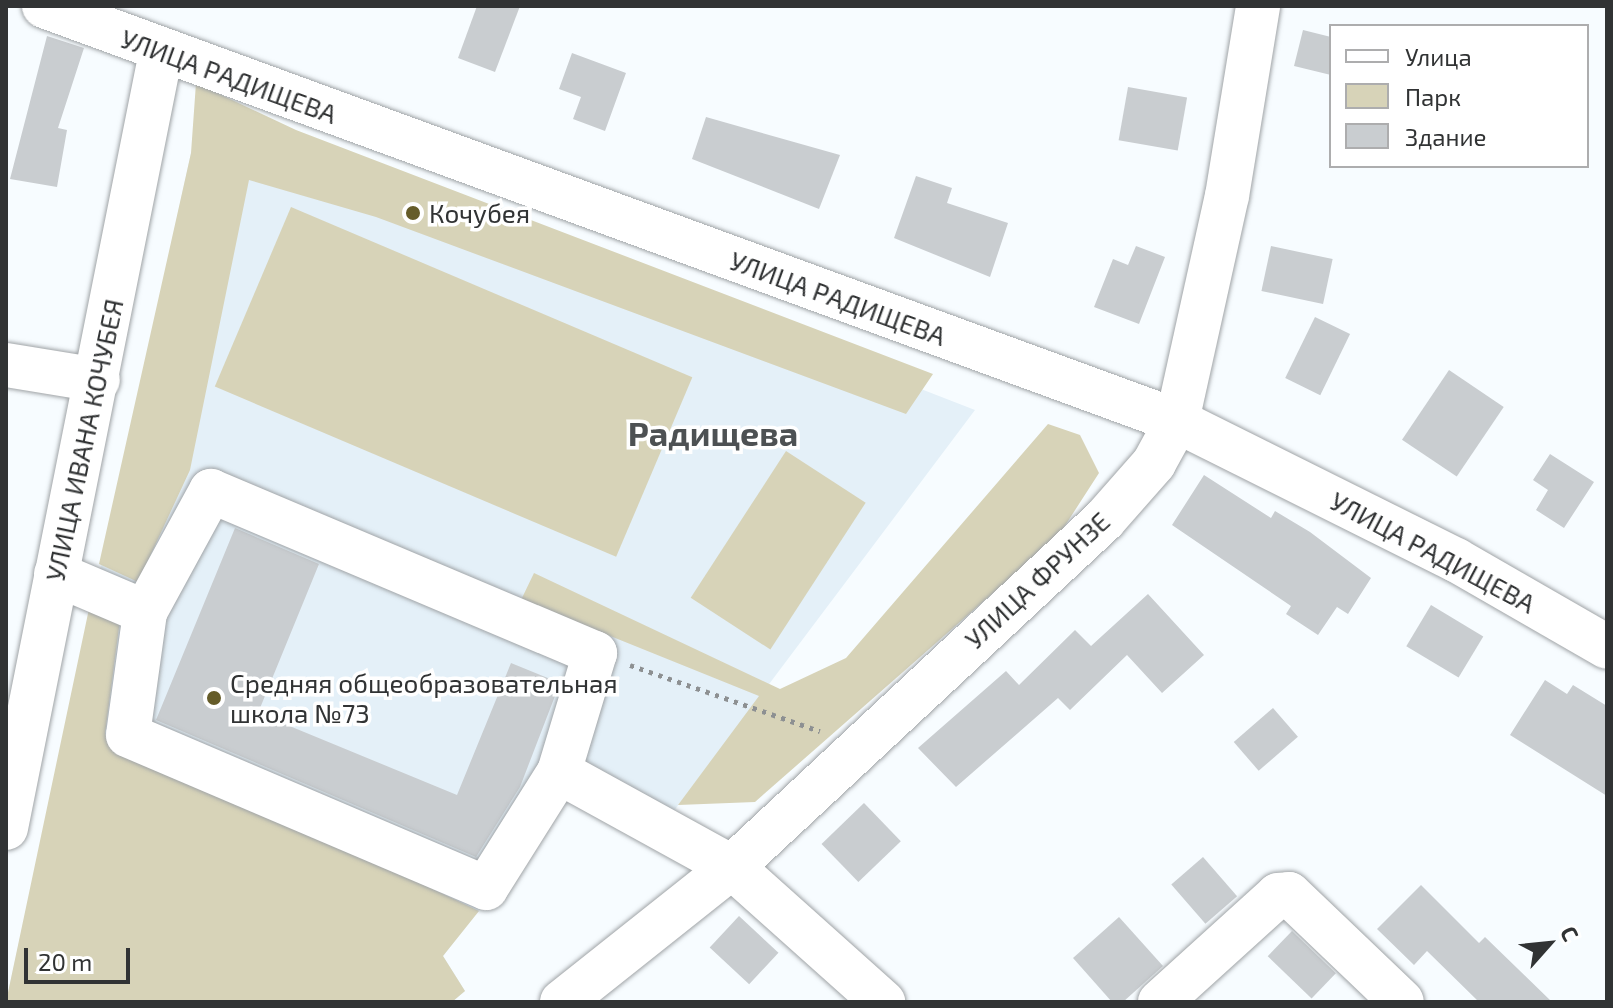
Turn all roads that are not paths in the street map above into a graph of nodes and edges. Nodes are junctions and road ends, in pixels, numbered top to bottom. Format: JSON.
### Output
{"nodes":[{"id":1,"x":44,"y":6,"type":"edge"},
{"id":2,"x":1258,"y":6,"type":"edge"},
{"id":3,"x":161,"y":52,"type":"junction"},
{"id":4,"x":6,"y":365,"type":"edge"},
{"id":5,"x":98,"y":380,"type":"junction"},
{"id":6,"x":1177,"y":421,"type":"junction"},
{"id":7,"x":56,"y":574,"type":"junction"},
{"id":8,"x":145,"y":612,"type":"junction"},
{"id":9,"x":1607,"y":647,"type":"edge"},
{"id":10,"x":559,"y":772,"type":"junction"},
{"id":11,"x":6,"y":828,"type":"edge"},
{"id":12,"x":732,"y":867,"type":"junction"},
{"id":13,"x":562,"y":1002,"type":"edge"},
{"id":14,"x":883,"y":1002,"type":"edge"},
{"id":15,"x":1160,"y":1002,"type":"edge"},
{"id":16,"x":1402,"y":1002,"type":"edge"}],
"edges":[{"from":1,"to":3,"type":"street","name":"УЛИЦА РАДИЩЕВА"},
{"from":2,"to":6,"type":"street","name":"УЛИЦА ФРУНЗЕ"},
{"from":3,"to":5,"type":"street","name":"УЛИЦА ИВАНА КОЧУБЕЯ"},
{"from":3,"to":6,"type":"street","name":"УЛИЦА РАДИЩЕВА"},
{"from":4,"to":5,"type":"street"},
{"from":5,"to":7,"type":"street","name":"УЛИЦА ИВАНА КОЧУБЕЯ"},
{"from":6,"to":9,"type":"street","name":"УЛИЦА РАДИЩЕВА"},
{"from":6,"to":12,"type":"street","name":"УЛИЦА ФРУНЗЕ"},
{"from":7,"to":8,"type":"street"},
{"from":7,"to":11,"type":"street","name":"УЛИЦА ИВАНА КОЧУБЕЯ"},
{"from":8,"to":10,"type":"street"},
{"from":8,"to":10,"type":"street"},
{"from":10,"to":12,"type":"street"},
{"from":12,"to":13,"type":"street","name":"УЛИЦА ФРУНЗЕ"},
{"from":12,"to":14,"type":"street"},
{"from":15,"to":16,"type":"street"}]}
